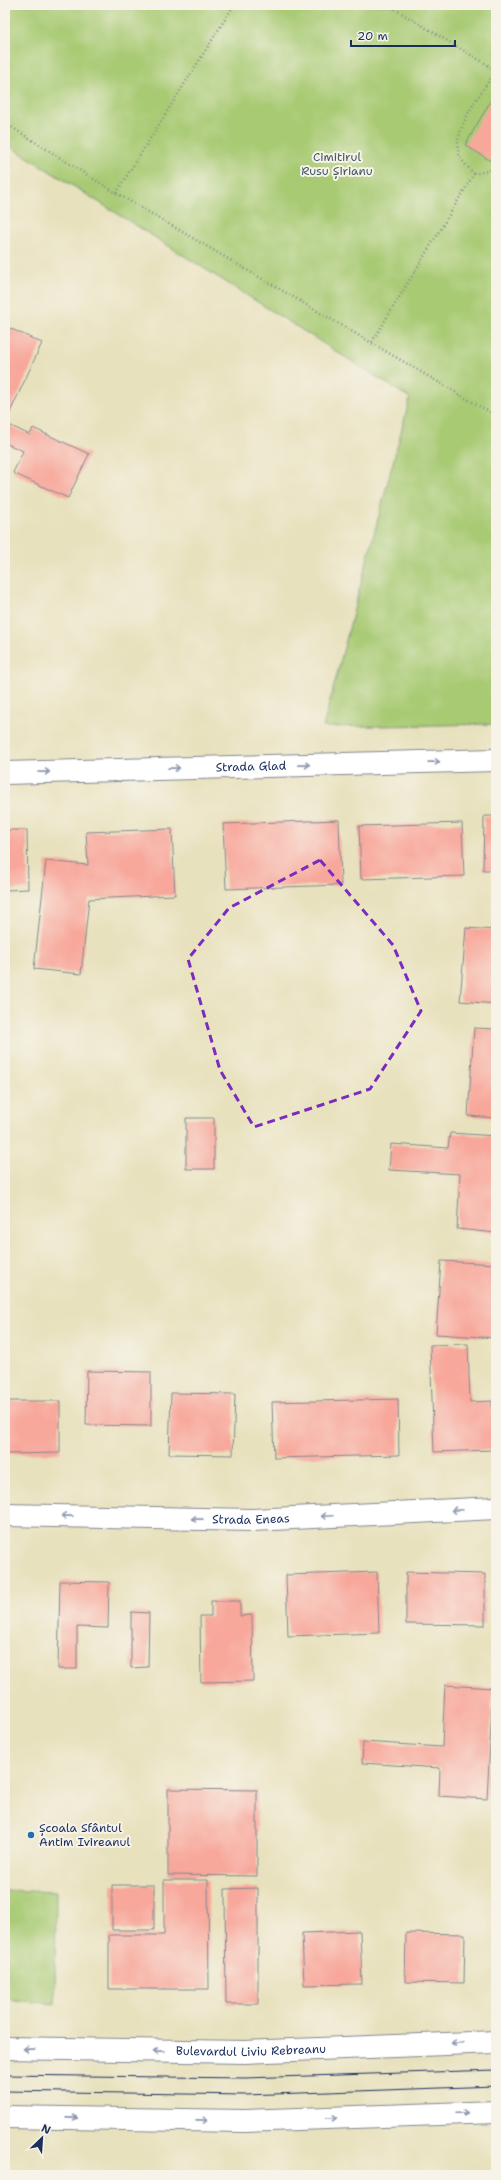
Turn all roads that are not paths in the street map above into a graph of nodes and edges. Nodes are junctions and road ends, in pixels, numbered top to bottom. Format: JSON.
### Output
{"nodes":[{"id":1,"x":496,"y":760,"type":"edge"},
{"id":2,"x":5,"y":773,"type":"edge"},
{"id":3,"x":496,"y":1508,"type":"edge"},
{"id":4,"x":5,"y":1515,"type":"edge"},
{"id":5,"x":496,"y":2042,"type":"edge"},
{"id":6,"x":5,"y":2048,"type":"edge"},
{"id":7,"x":496,"y":2112,"type":"edge"},
{"id":8,"x":5,"y":2117,"type":"edge"}],
"edges":[{"from":2,"to":1,"type":"street","name":"Strada Glad","one_way":true},
{"from":3,"to":4,"type":"street","name":"Strada Eneas","one_way":true},
{"from":5,"to":6,"type":"street","name":"Bulevardul Liviu Rebreanu","one_way":true},
{"from":8,"to":7,"type":"street","one_way":true}]}
